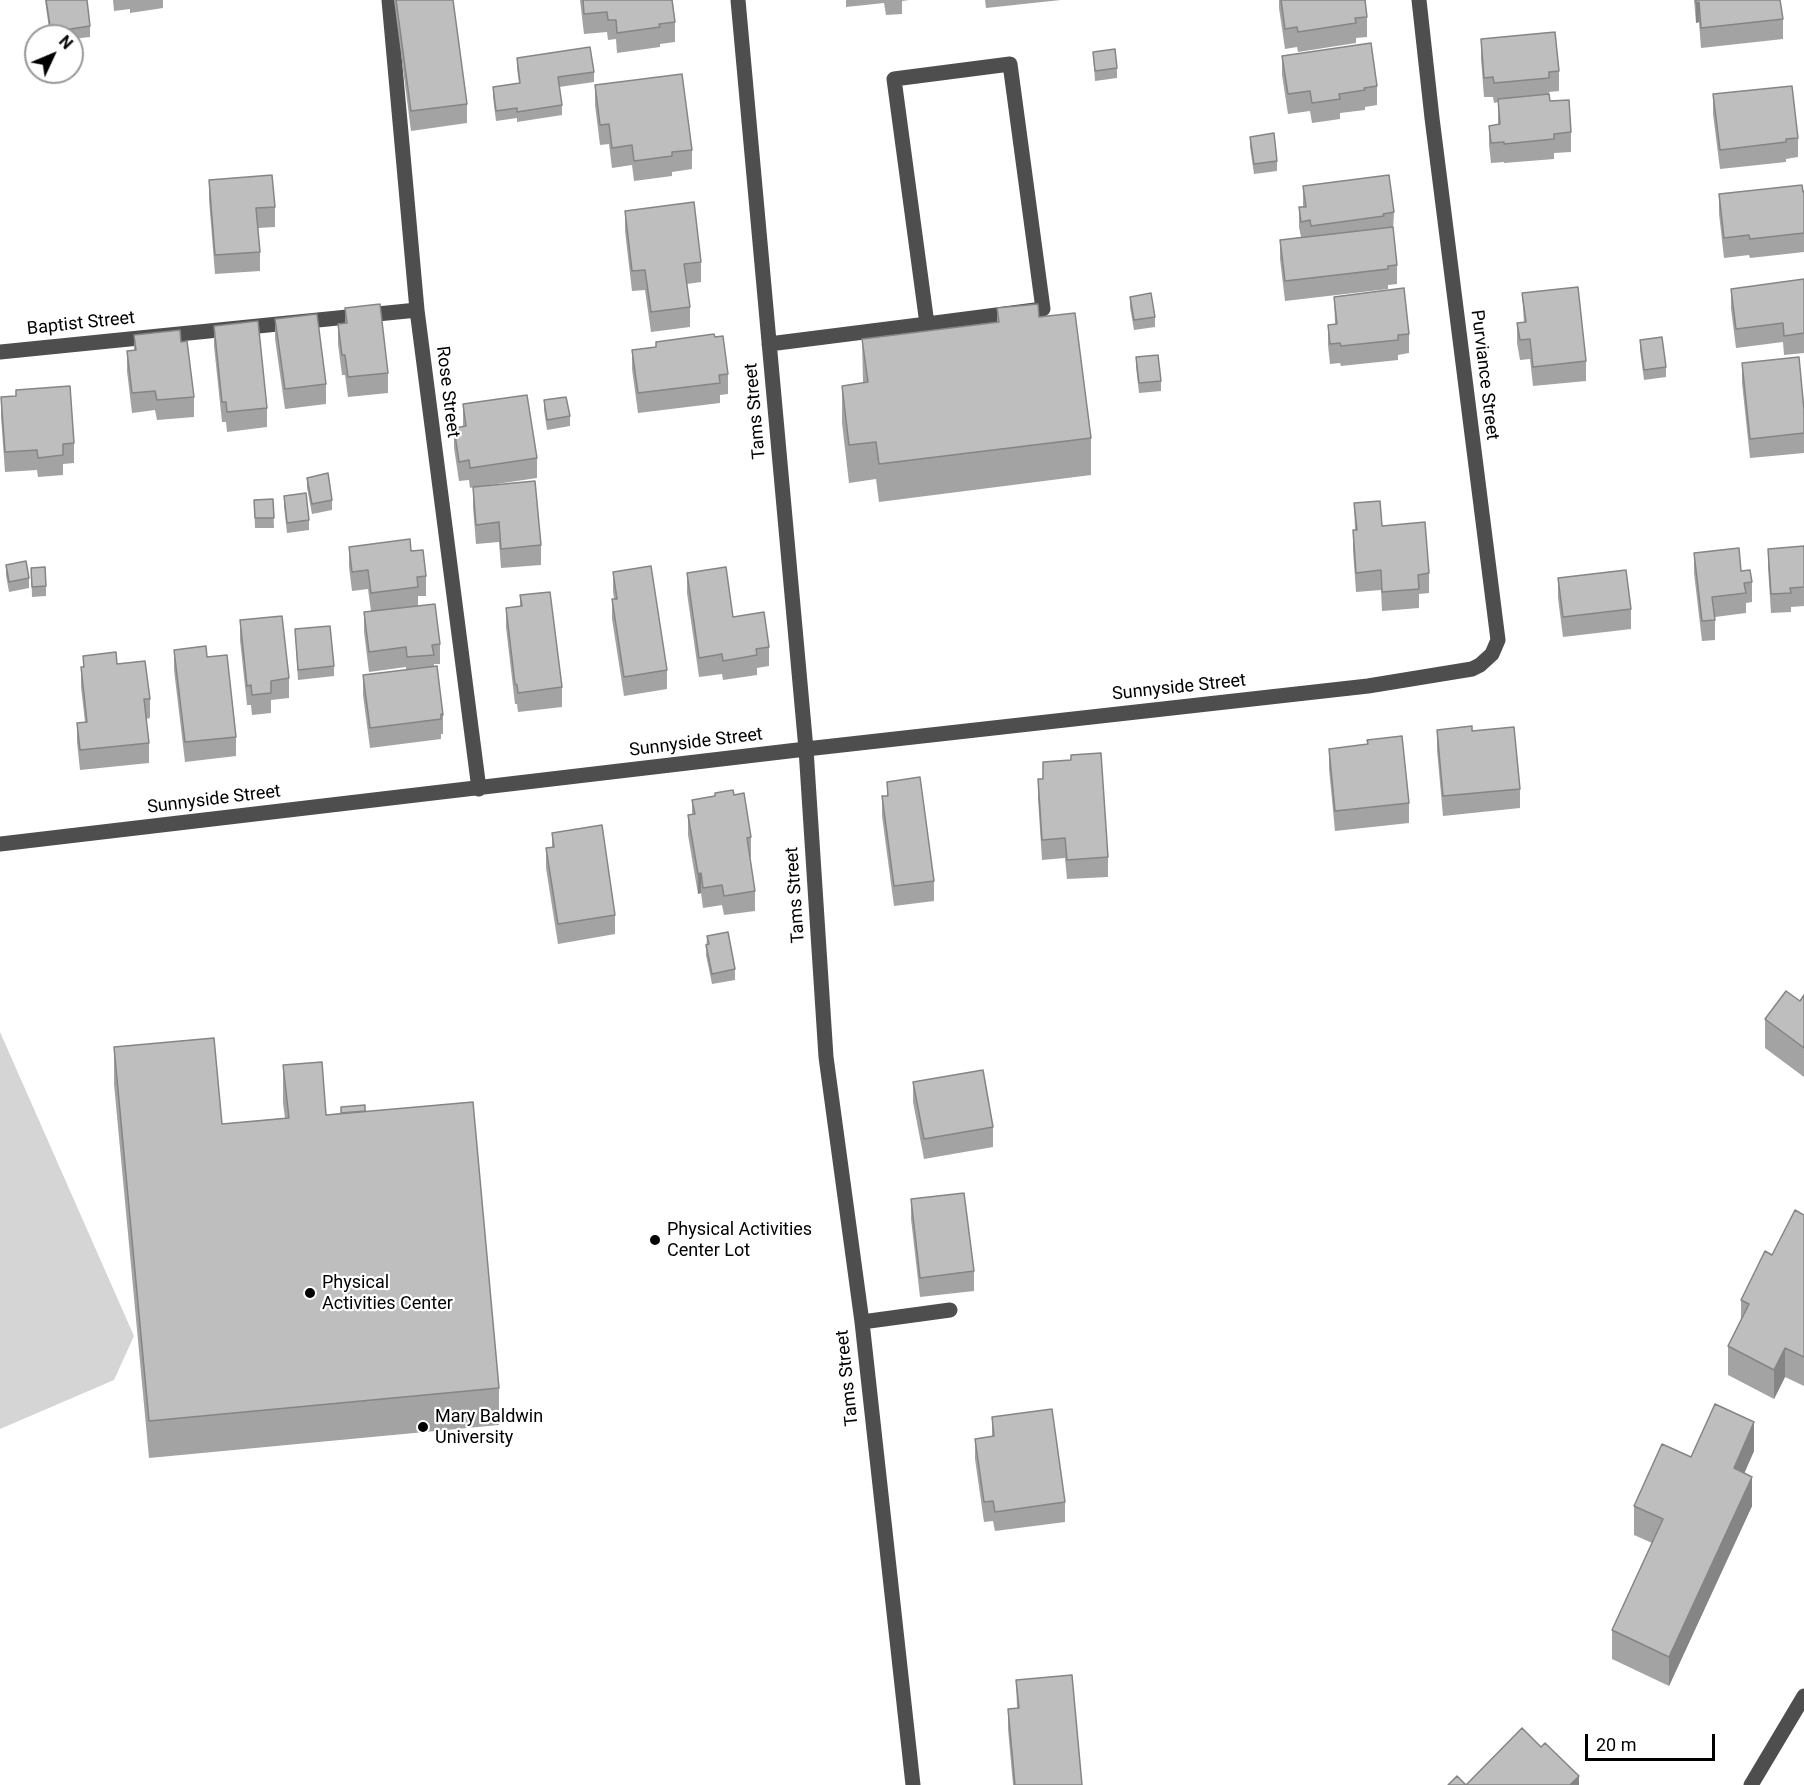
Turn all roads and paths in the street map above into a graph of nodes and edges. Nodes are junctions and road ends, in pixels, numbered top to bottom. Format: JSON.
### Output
{"nodes":[{"id":1,"x":389,"y":0,"type":"edge"},
{"id":2,"x":738,"y":0,"type":"edge"},
{"id":3,"x":1419,"y":0,"type":"edge"},
{"id":4,"x":417,"y":310,"type":"junction"},
{"id":5,"x":927,"y":324,"type":"junction"},
{"id":6,"x":769,"y":344,"type":"junction"},
{"id":7,"x":0,"y":352,"type":"edge"},
{"id":8,"x":1398,"y":681,"type":"joint"},
{"id":9,"x":807,"y":749,"type":"junction"},
{"id":10,"x":479,"y":789,"type":"junction"},
{"id":11,"x":0,"y":844,"type":"edge"},
{"id":12,"x":950,"y":1310,"type":"dead end"},
{"id":13,"x":862,"y":1322,"type":"junction"},
{"id":14,"x":1804,"y":1696,"type":"edge"},
{"id":15,"x":913,"y":1785,"type":"edge"},
{"id":16,"x":1752,"y":1785,"type":"edge"}],
"edges":[{"from":1,"to":4,"type":"street","name":"Rose Street"},
{"from":2,"to":6,"type":"street","name":"Tams Street"},
{"from":3,"to":8,"type":"street","name":"Purviance Street"},
{"from":4,"to":7,"type":"street","name":"Baptist Street"},
{"from":4,"to":10,"type":"street","name":"Rose Street"},
{"from":5,"to":5,"type":"street"},
{"from":5,"to":6,"type":"street"},
{"from":6,"to":9,"type":"street","name":"Tams Street"},
{"from":8,"to":9,"type":"street","name":"Sunnyside Street"},
{"from":9,"to":10,"type":"street","name":"Sunnyside Street"},
{"from":9,"to":13,"type":"street","name":"Tams Street"},
{"from":10,"to":11,"type":"street","name":"Sunnyside Street"},
{"from":12,"to":13,"type":"street"},
{"from":13,"to":15,"type":"street","name":"Tams Street"},
{"from":14,"to":16,"type":"street"}]}
